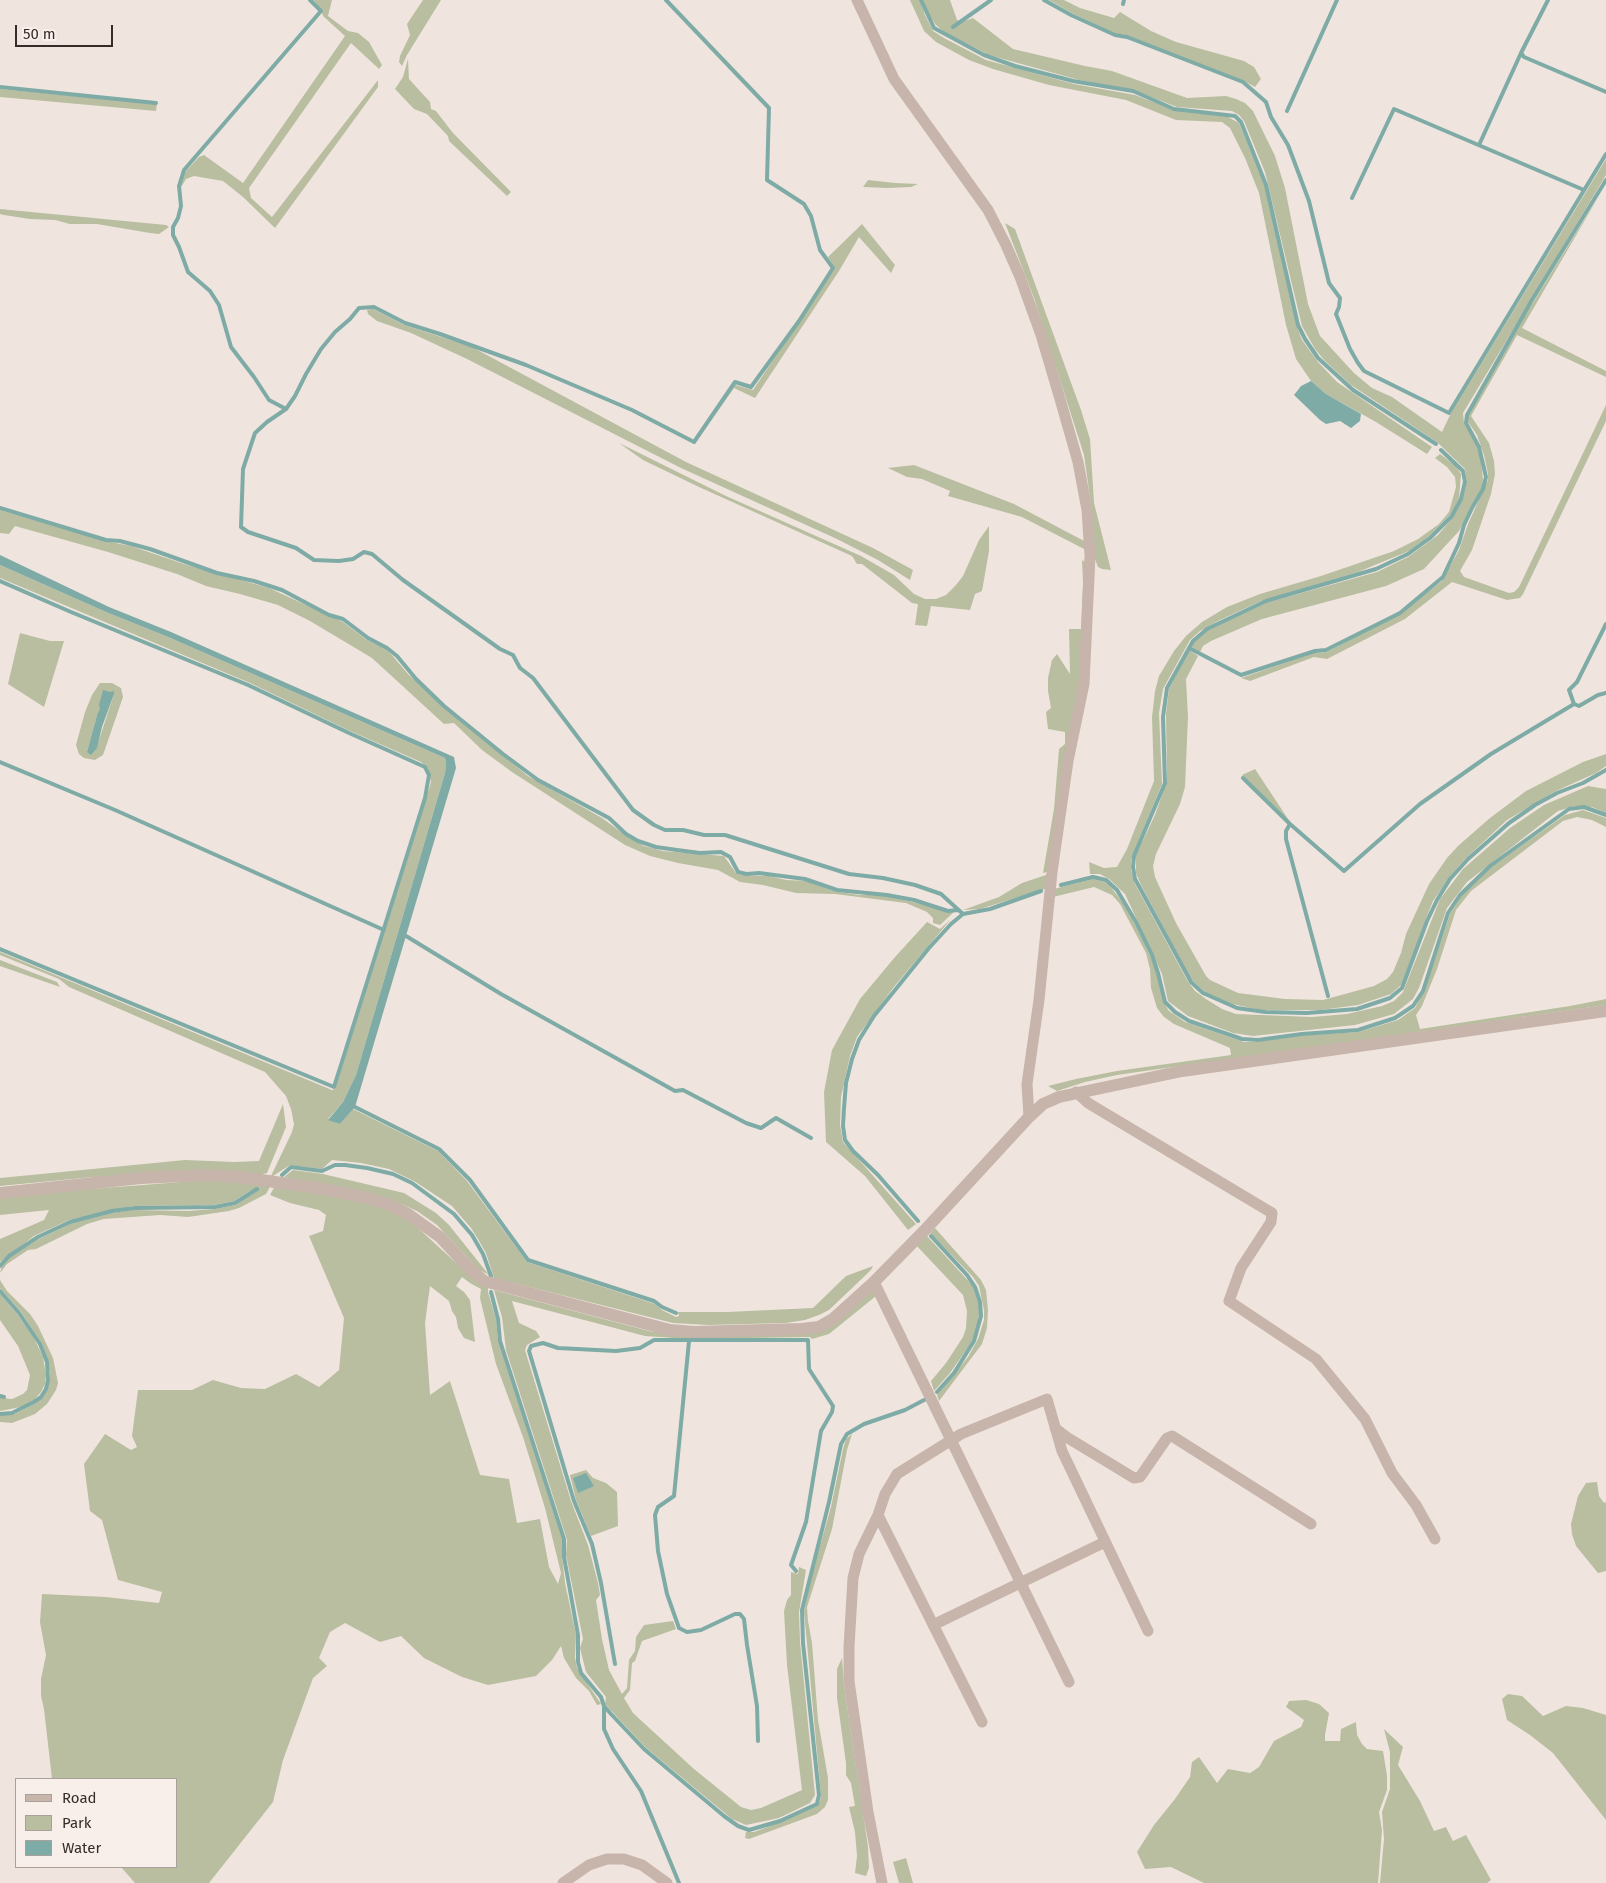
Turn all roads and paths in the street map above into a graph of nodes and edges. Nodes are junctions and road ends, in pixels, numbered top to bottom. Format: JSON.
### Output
{"nodes":[{"id":1,"x":857,"y":0,"type":"edge"},
{"id":2,"x":1606,"y":1011,"type":"edge"},
{"id":3,"x":1076,"y":1092,"type":"junction"},
{"id":4,"x":1029,"y":1117,"type":"junction"},
{"id":5,"x":0,"y":1192,"type":"edge"},
{"id":6,"x":874,"y":1282,"type":"junction"},
{"id":7,"x":1055,"y":1428,"type":"junction"},
{"id":8,"x":952,"y":1439,"type":"junction"},
{"id":9,"x":878,"y":1515,"type":"junction"},
{"id":10,"x":1311,"y":1524,"type":"dead end"},
{"id":11,"x":1435,"y":1539,"type":"dead end"},
{"id":12,"x":1106,"y":1542,"type":"junction"},
{"id":13,"x":1021,"y":1582,"type":"junction"},
{"id":14,"x":934,"y":1624,"type":"junction"},
{"id":15,"x":1148,"y":1631,"type":"dead end"},
{"id":16,"x":1069,"y":1682,"type":"dead end"},
{"id":17,"x":982,"y":1722,"type":"dead end"},
{"id":18,"x":880,"y":1882,"type":"edge"},
{"id":19,"x":563,"y":1883,"type":"edge"},
{"id":20,"x":667,"y":1883,"type":"edge"}],
"edges":[{"from":1,"to":4,"type":"street"},
{"from":2,"to":3,"type":"street"},
{"from":3,"to":4,"type":"street"},
{"from":3,"to":11,"type":"street"},
{"from":4,"to":6,"type":"street"},
{"from":5,"to":6,"type":"street"},
{"from":6,"to":8,"type":"street"},
{"from":7,"to":8,"type":"street"},
{"from":7,"to":10,"type":"street"},
{"from":7,"to":12,"type":"street"},
{"from":8,"to":9,"type":"street"},
{"from":8,"to":13,"type":"street"},
{"from":9,"to":14,"type":"street"},
{"from":9,"to":18,"type":"street"},
{"from":12,"to":13,"type":"street"},
{"from":12,"to":15,"type":"street"},
{"from":13,"to":14,"type":"street"},
{"from":13,"to":16,"type":"street"},
{"from":14,"to":17,"type":"street"},
{"from":19,"to":20,"type":"street"}]}
